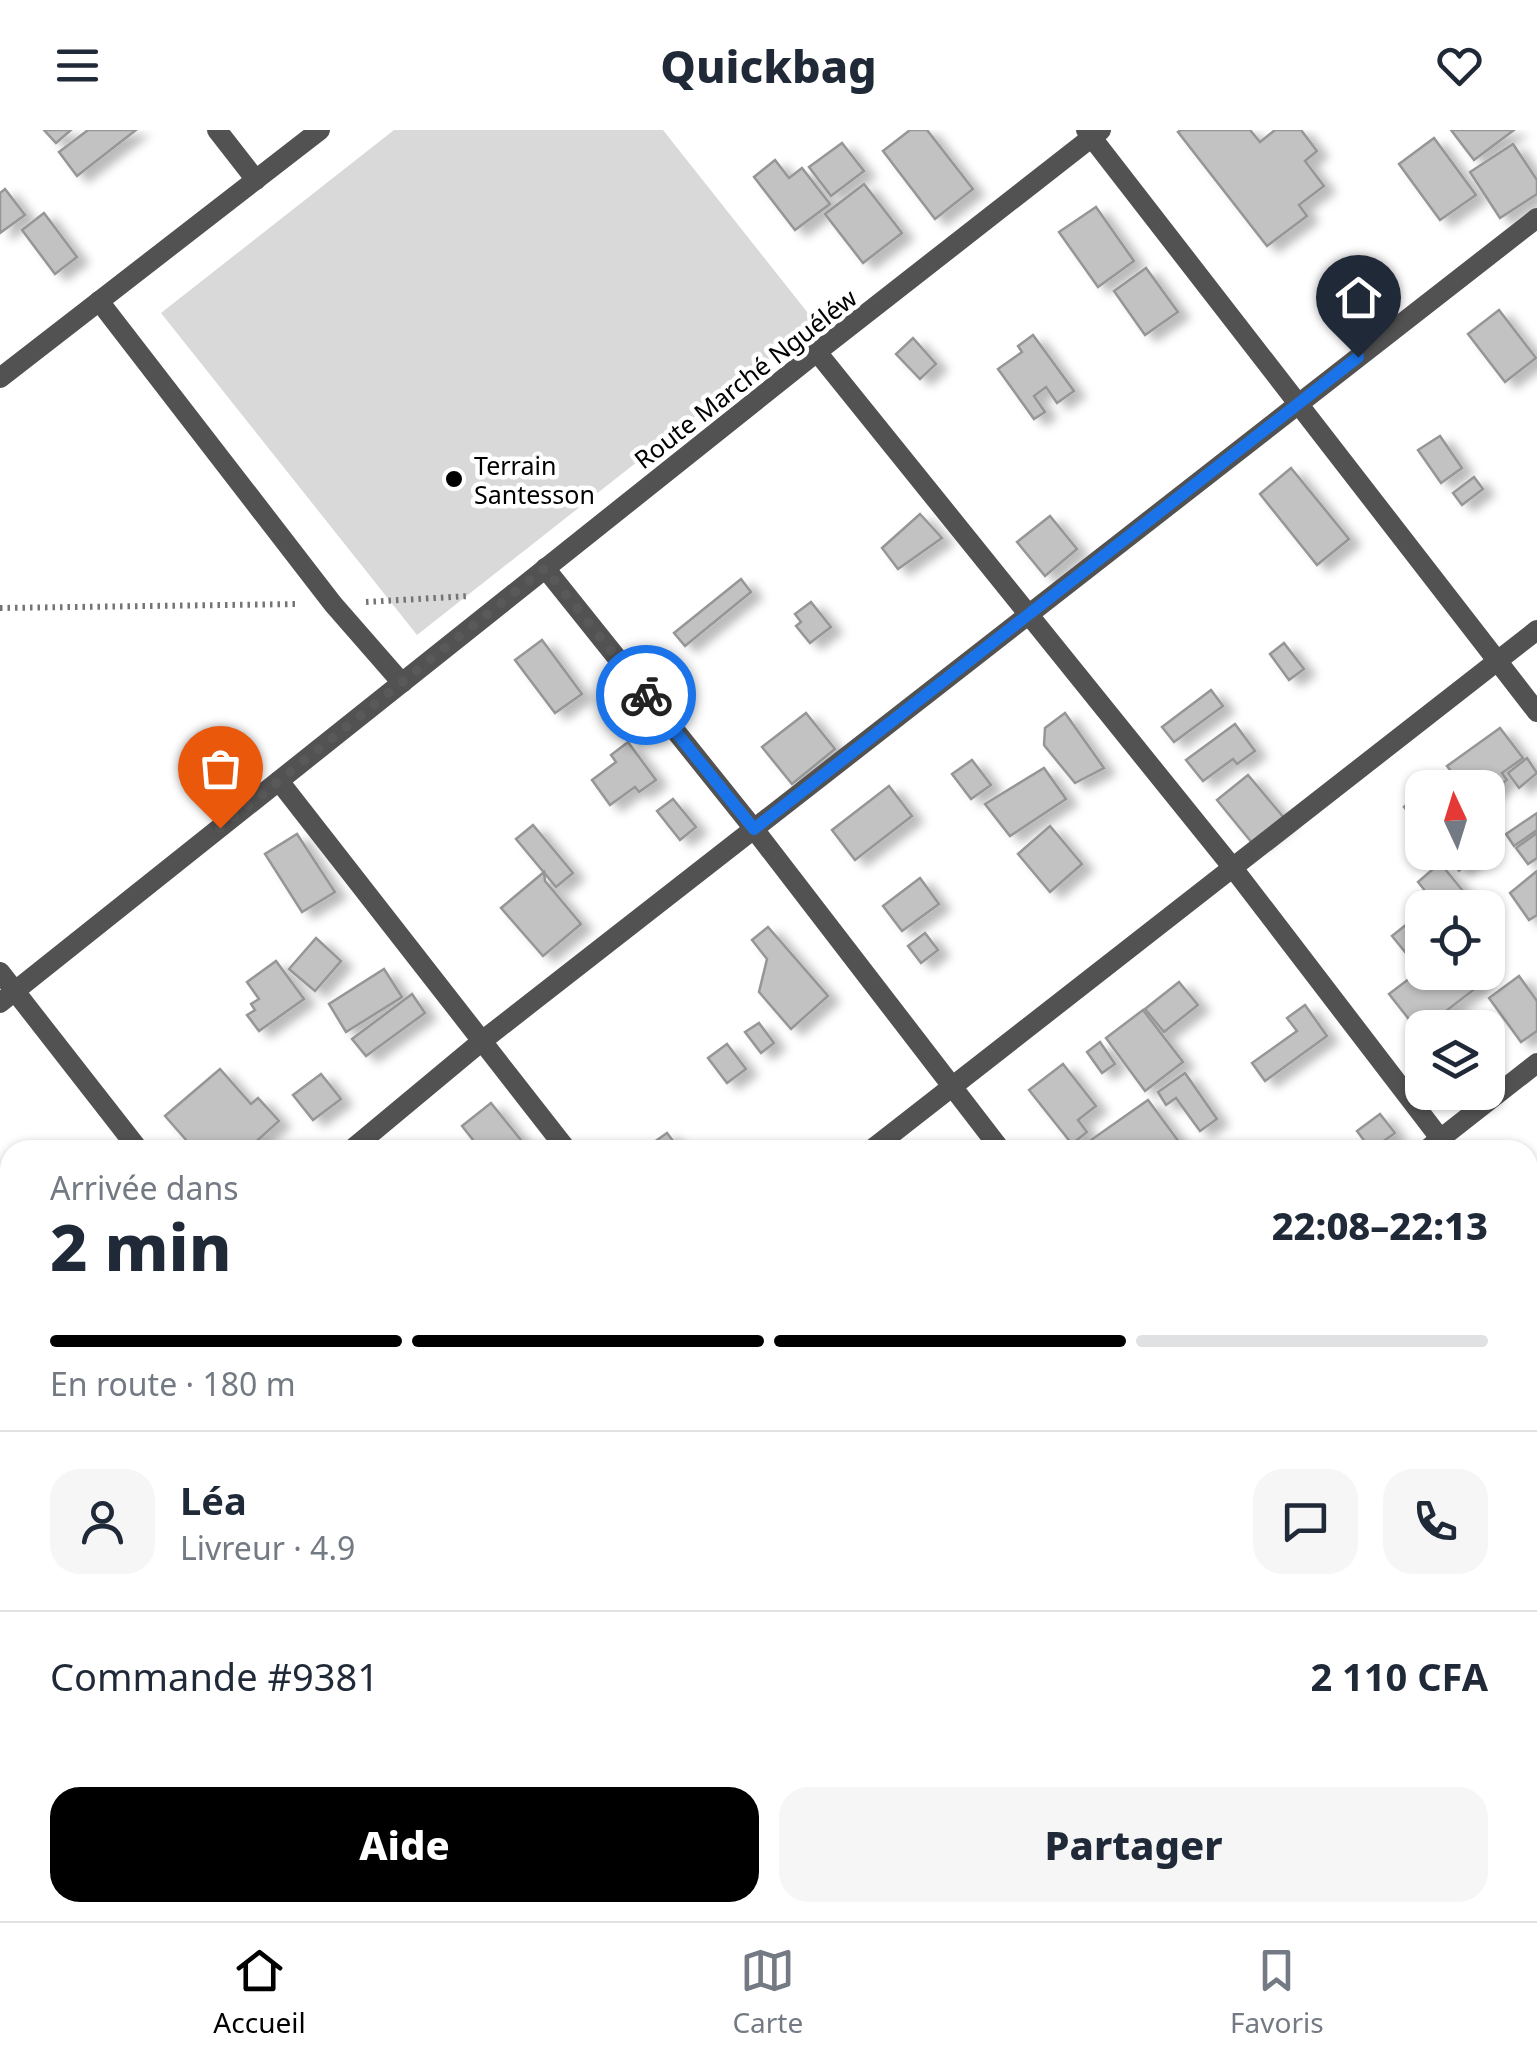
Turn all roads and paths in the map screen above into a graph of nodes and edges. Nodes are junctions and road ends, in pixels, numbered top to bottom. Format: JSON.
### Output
{"nodes":[{"id":1,"x":217,"y":130,"type":"edge"},
{"id":2,"x":320,"y":130,"type":"edge"},
{"id":3,"x":1093,"y":132,"type":"edge"},
{"id":4,"x":256,"y":180,"type":"junction"},
{"id":5,"x":1537,"y":218,"type":"edge"},
{"id":6,"x":100,"y":301,"type":"junction"},
{"id":7,"x":817,"y":352,"type":"junction"},
{"id":8,"x":0,"y":378,"type":"edge"},
{"id":9,"x":1298,"y":404,"type":"junction"},
{"id":10,"x":545,"y":568,"type":"junction"},
{"id":11,"x":514,"y":594,"type":"junction"},
{"id":12,"x":334,"y":604,"type":"junction"},
{"id":13,"x":0,"y":608,"type":"edge"},
{"id":14,"x":1028,"y":615,"type":"junction"},
{"id":15,"x":1537,"y":630,"type":"edge"},
{"id":16,"x":1498,"y":661,"type":"junction"},
{"id":17,"x":402,"y":683,"type":"junction"},
{"id":18,"x":1537,"y":712,"type":"edge"},
{"id":19,"x":279,"y":781,"type":"junction"},
{"id":20,"x":754,"y":829,"type":"junction"},
{"id":21,"x":1232,"y":868,"type":"junction"},
{"id":22,"x":0,"y":972,"type":"edge"},
{"id":23,"x":8,"y":997,"type":"edge"},
{"id":24,"x":482,"y":1041,"type":"junction"},
{"id":25,"x":1537,"y":1064,"type":"edge"},
{"id":26,"x":952,"y":1087,"type":"junction"},
{"id":27,"x":130,"y":1140,"type":"edge"},
{"id":28,"x":363,"y":1140,"type":"edge"},
{"id":29,"x":558,"y":1140,"type":"edge"},
{"id":30,"x":884,"y":1140,"type":"edge"},
{"id":31,"x":993,"y":1140,"type":"edge"},
{"id":32,"x":1435,"y":1140,"type":"edge"},
{"id":33,"x":1446,"y":1140,"type":"edge"}],
"edges":[{"from":1,"to":4,"type":"street"},
{"from":2,"to":4,"type":"street"},
{"from":3,"to":7,"type":"street","name":"Route Marché Nguéléw"},
{"from":3,"to":9,"type":"street"},
{"from":4,"to":6,"type":"street"},
{"from":5,"to":9,"type":"street"},
{"from":6,"to":8,"type":"street"},
{"from":6,"to":12,"type":"street"},
{"from":7,"to":10,"type":"street","name":"Route Marché Nguéléw"},
{"from":7,"to":14,"type":"street"},
{"from":9,"to":14,"type":"street"},
{"from":9,"to":16,"type":"street"},
{"from":10,"to":11,"type":"street","name":"Route Marché Nguéléw"},
{"from":10,"to":20,"type":"street"},
{"from":11,"to":12,"type":"path"},
{"from":11,"to":17,"type":"street","name":"Route Marché Nguéléw"},
{"from":12,"to":13,"type":"path"},
{"from":12,"to":17,"type":"street"},
{"from":14,"to":20,"type":"street"},
{"from":14,"to":21,"type":"street"},
{"from":15,"to":16,"type":"street"},
{"from":16,"to":18,"type":"street"},
{"from":16,"to":21,"type":"street"},
{"from":17,"to":19,"type":"street","name":"Route Marché Nguéléw"},
{"from":19,"to":23,"type":"street","name":"Route Marché Nguéléw"},
{"from":19,"to":24,"type":"street"},
{"from":20,"to":24,"type":"street"},
{"from":20,"to":26,"type":"street"},
{"from":21,"to":26,"type":"street"},
{"from":21,"to":32,"type":"street"},
{"from":22,"to":23,"type":"street"},
{"from":23,"to":27,"type":"street"},
{"from":24,"to":28,"type":"street"},
{"from":24,"to":29,"type":"street"},
{"from":25,"to":33,"type":"street"},
{"from":26,"to":30,"type":"street"},
{"from":26,"to":31,"type":"street"}]}
